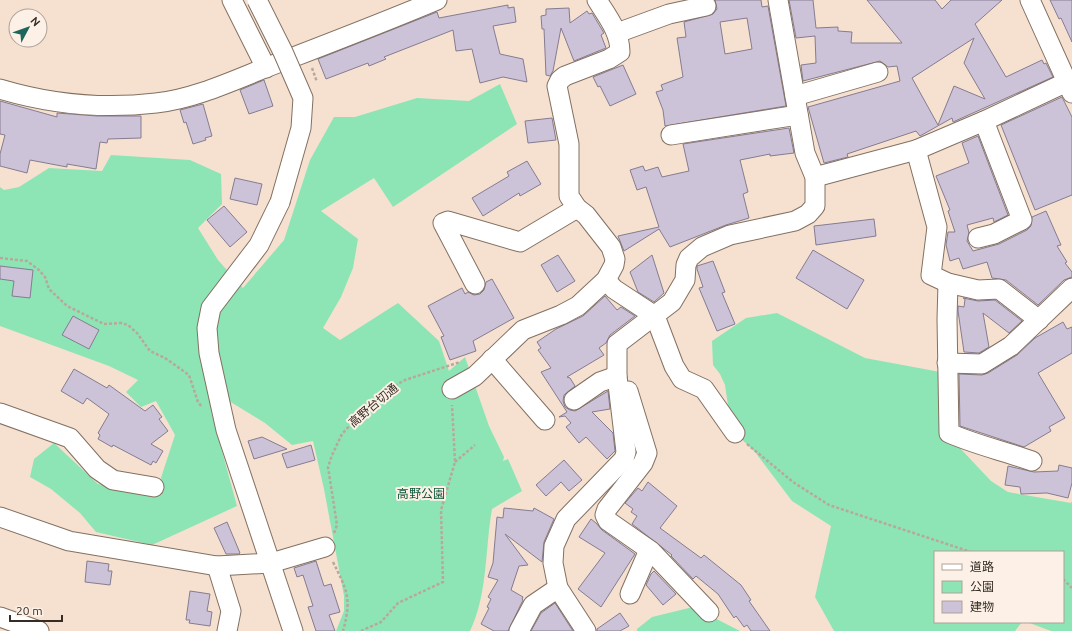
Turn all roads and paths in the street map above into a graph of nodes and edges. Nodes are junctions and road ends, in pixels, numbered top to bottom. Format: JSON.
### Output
{"nodes":[{"id":1,"x":232,"y":0,"type":"edge"},
{"id":2,"x":257,"y":0,"type":"edge"},
{"id":3,"x":436,"y":0,"type":"edge"},
{"id":4,"x":597,"y":0,"type":"edge"},
{"id":5,"x":778,"y":0,"type":"edge"},
{"id":6,"x":1030,"y":0,"type":"edge"},
{"id":7,"x":706,"y":6,"type":"dead end"},
{"id":8,"x":617,"y":33,"type":"junction"},
{"id":9,"x":266,"y":68,"type":"junction"},
{"id":10,"x":878,"y":72,"type":"dead end"},
{"id":11,"x":1069,"y":87,"type":"edge"},
{"id":12,"x":0,"y":89,"type":"edge"},
{"id":13,"x":795,"y":96,"type":"junction"},
{"id":14,"x":798,"y":115,"type":"junction"},
{"id":15,"x":984,"y":121,"type":"junction"},
{"id":16,"x":671,"y":136,"type":"dead end"},
{"id":17,"x":916,"y":150,"type":"junction"},
{"id":18,"x":815,"y":177,"type":"junction"},
{"id":19,"x":577,"y":208,"type":"junction"},
{"id":20,"x":978,"y":238,"type":"dead end"},
{"id":21,"x":0,"y":258,"type":"edge"},
{"id":22,"x":606,"y":280,"type":"junction"},
{"id":23,"x":948,"y":283,"type":"junction"},
{"id":24,"x":475,"y":284,"type":"dead end"},
{"id":25,"x":1072,"y":288,"type":"edge"},
{"id":26,"x":655,"y":316,"type":"junction"},
{"id":27,"x":1039,"y":320,"type":"junction"},
{"id":28,"x":492,"y":359,"type":"junction"},
{"id":29,"x":464,"y":361,"type":"dead end"},
{"id":30,"x":947,"y":363,"type":"junction"},
{"id":31,"x":617,"y":369,"type":"junction"},
{"id":32,"x":452,"y":389,"type":"joint"},
{"id":33,"x":574,"y":400,"type":"dead end"},
{"id":34,"x":204,"y":410,"type":"dead end"},
{"id":35,"x":0,"y":413,"type":"edge"},
{"id":36,"x":545,"y":420,"type":"dead end"},
{"id":37,"x":736,"y":432,"type":"joint"},
{"id":38,"x":475,"y":445,"type":"dead end"},
{"id":39,"x":1032,"y":461,"type":"dead end"},
{"id":40,"x":454,"y":462,"type":"junction"},
{"id":41,"x":154,"y":487,"type":"dead end"},
{"id":42,"x":0,"y":517,"type":"edge"},
{"id":43,"x":325,"y":547,"type":"junction"},
{"id":44,"x":649,"y":550,"type":"junction"},
{"id":45,"x":968,"y":551,"type":"edge"},
{"id":46,"x":271,"y":563,"type":"junction"},
{"id":47,"x":216,"y":566,"type":"junction"},
{"id":48,"x":1064,"y":580,"type":"edge"},
{"id":49,"x":558,"y":588,"type":"junction"},
{"id":50,"x":1072,"y":588,"type":"edge"},
{"id":51,"x":630,"y":594,"type":"dead end"},
{"id":52,"x":708,"y":612,"type":"dead end"},
{"id":53,"x":0,"y":617,"type":"edge"},
{"id":54,"x":39,"y":631,"type":"edge"},
{"id":55,"x":227,"y":631,"type":"edge"},
{"id":56,"x":293,"y":631,"type":"edge"},
{"id":57,"x":343,"y":631,"type":"edge"},
{"id":58,"x":361,"y":631,"type":"edge"},
{"id":59,"x":520,"y":631,"type":"edge"},
{"id":60,"x":586,"y":631,"type":"edge"}],
"edges":[{"from":1,"to":9,"type":"street"},
{"from":2,"to":46,"type":"street","bridge":true},
{"from":3,"to":9,"type":"street"},
{"from":4,"to":8,"type":"street"},
{"from":5,"to":13,"type":"street"},
{"from":6,"to":11,"type":"street"},
{"from":7,"to":8,"type":"street"},
{"from":8,"to":19,"type":"street"},
{"from":9,"to":12,"type":"street"},
{"from":10,"to":13,"type":"street"},
{"from":11,"to":15,"type":"street"},
{"from":13,"to":14,"type":"street"},
{"from":14,"to":16,"type":"street"},
{"from":14,"to":18,"type":"street"},
{"from":15,"to":17,"type":"street"},
{"from":15,"to":20,"type":"street"},
{"from":17,"to":18,"type":"street"},
{"from":17,"to":23,"type":"street"},
{"from":18,"to":26,"type":"street"},
{"from":19,"to":22,"type":"street"},
{"from":19,"to":24,"type":"street"},
{"from":21,"to":34,"type":"path"},
{"from":22,"to":26,"type":"street"},
{"from":22,"to":28,"type":"street"},
{"from":23,"to":27,"type":"street"},
{"from":23,"to":30,"type":"street"},
{"from":25,"to":27,"type":"street"},
{"from":26,"to":31,"type":"street"},
{"from":26,"to":37,"type":"street"},
{"from":27,"to":30,"type":"street"},
{"from":28,"to":32,"type":"street"},
{"from":28,"to":36,"type":"street"},
{"from":29,"to":43,"type":"path","name":"高野台切通"},
{"from":30,"to":39,"type":"street"},
{"from":31,"to":33,"type":"street"},
{"from":31,"to":44,"type":"street"},
{"from":31,"to":49,"type":"street"},
{"from":32,"to":40,"type":"path"},
{"from":35,"to":41,"type":"street"},
{"from":37,"to":45,"type":"path"},
{"from":38,"to":40,"type":"path"},
{"from":40,"to":58,"type":"path"},
{"from":42,"to":47,"type":"street"},
{"from":43,"to":46,"type":"street"},
{"from":43,"to":57,"type":"path"},
{"from":44,"to":51,"type":"street"},
{"from":44,"to":52,"type":"street"},
{"from":46,"to":47,"type":"street"},
{"from":46,"to":56,"type":"street"},
{"from":47,"to":55,"type":"street"},
{"from":48,"to":50,"type":"path"},
{"from":49,"to":59,"type":"street"},
{"from":49,"to":60,"type":"street"},
{"from":53,"to":54,"type":"street"}]}
